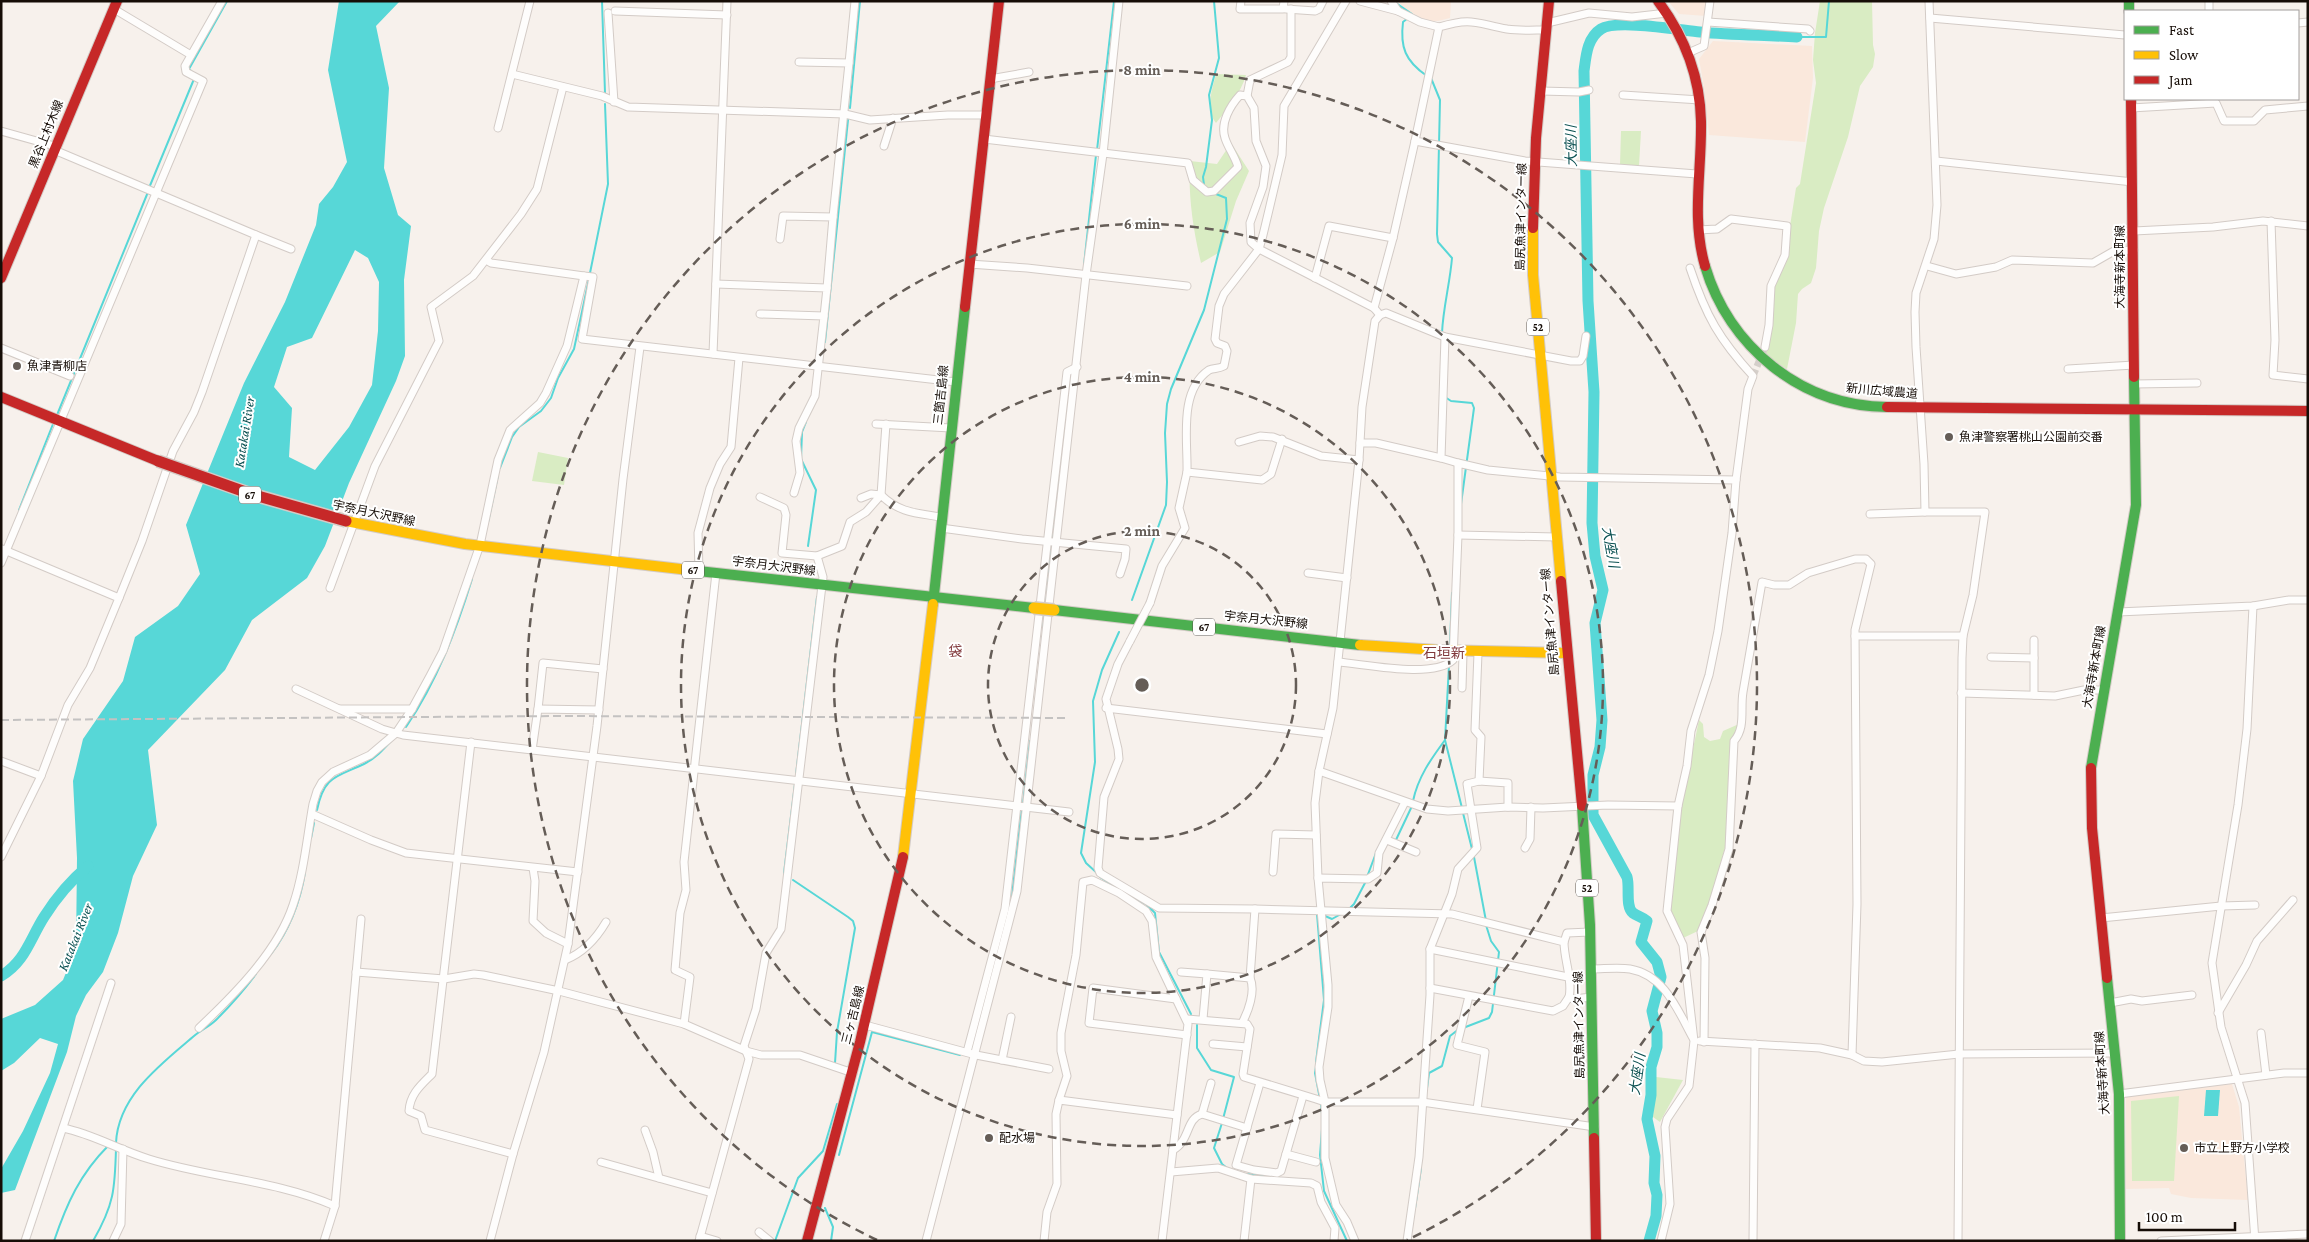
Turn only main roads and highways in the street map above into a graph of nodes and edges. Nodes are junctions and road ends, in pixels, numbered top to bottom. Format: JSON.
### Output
{"nodes":[{"id":1,"x":999,"y":1,"type":"edge"},
{"id":2,"x":1549,"y":1,"type":"edge"},
{"id":3,"x":1658,"y":1,"type":"edge"},
{"id":4,"x":116,"y":5,"type":"edge"},
{"id":5,"x":2131,"y":104,"type":"edge"},
{"id":6,"x":1,"y":278,"type":"edge"},
{"id":7,"x":1,"y":396,"type":"edge"},
{"id":8,"x":2134,"y":410,"type":"junction"},
{"id":9,"x":2308,"y":411,"type":"edge"},
{"id":10,"x":933,"y":599,"type":"junction"},
{"id":11,"x":1566,"y":653,"type":"junction"},
{"id":12,"x":912,"y":793,"type":"joint"},
{"id":13,"x":807,"y":1241,"type":"edge"},
{"id":14,"x":1596,"y":1241,"type":"edge"},
{"id":15,"x":2120,"y":1241,"type":"edge"}],
"edges":[{"from":1,"to":10,"type":"main road","name":"三箇吉島線"},
{"from":2,"to":11,"type":"main road","name":"島尻魚津インター線","number":"52"},
{"from":3,"to":8,"type":"main road","name":"新川広域農道"},
{"from":4,"to":6,"type":"main road","name":"黒谷上村木線"},
{"from":5,"to":8,"type":"main road","name":"大海寺新本町線"},
{"from":7,"to":10,"type":"main road","name":"宇奈月大沢野線","number":"67","bridge":true},
{"from":8,"to":9,"type":"main road","name":"新川広域農道"},
{"from":8,"to":15,"type":"main road","name":"大海寺新本町線"},
{"from":10,"to":11,"type":"main road","name":"宇奈月大沢野線","number":"67","bridge":true},
{"from":10,"to":12,"type":"main road","name":"三箇吉島線"},
{"from":11,"to":14,"type":"main road","name":"島尻魚津インター線","number":"52"},
{"from":12,"to":13,"type":"main road","name":"三ヶ吉島線"}]}
